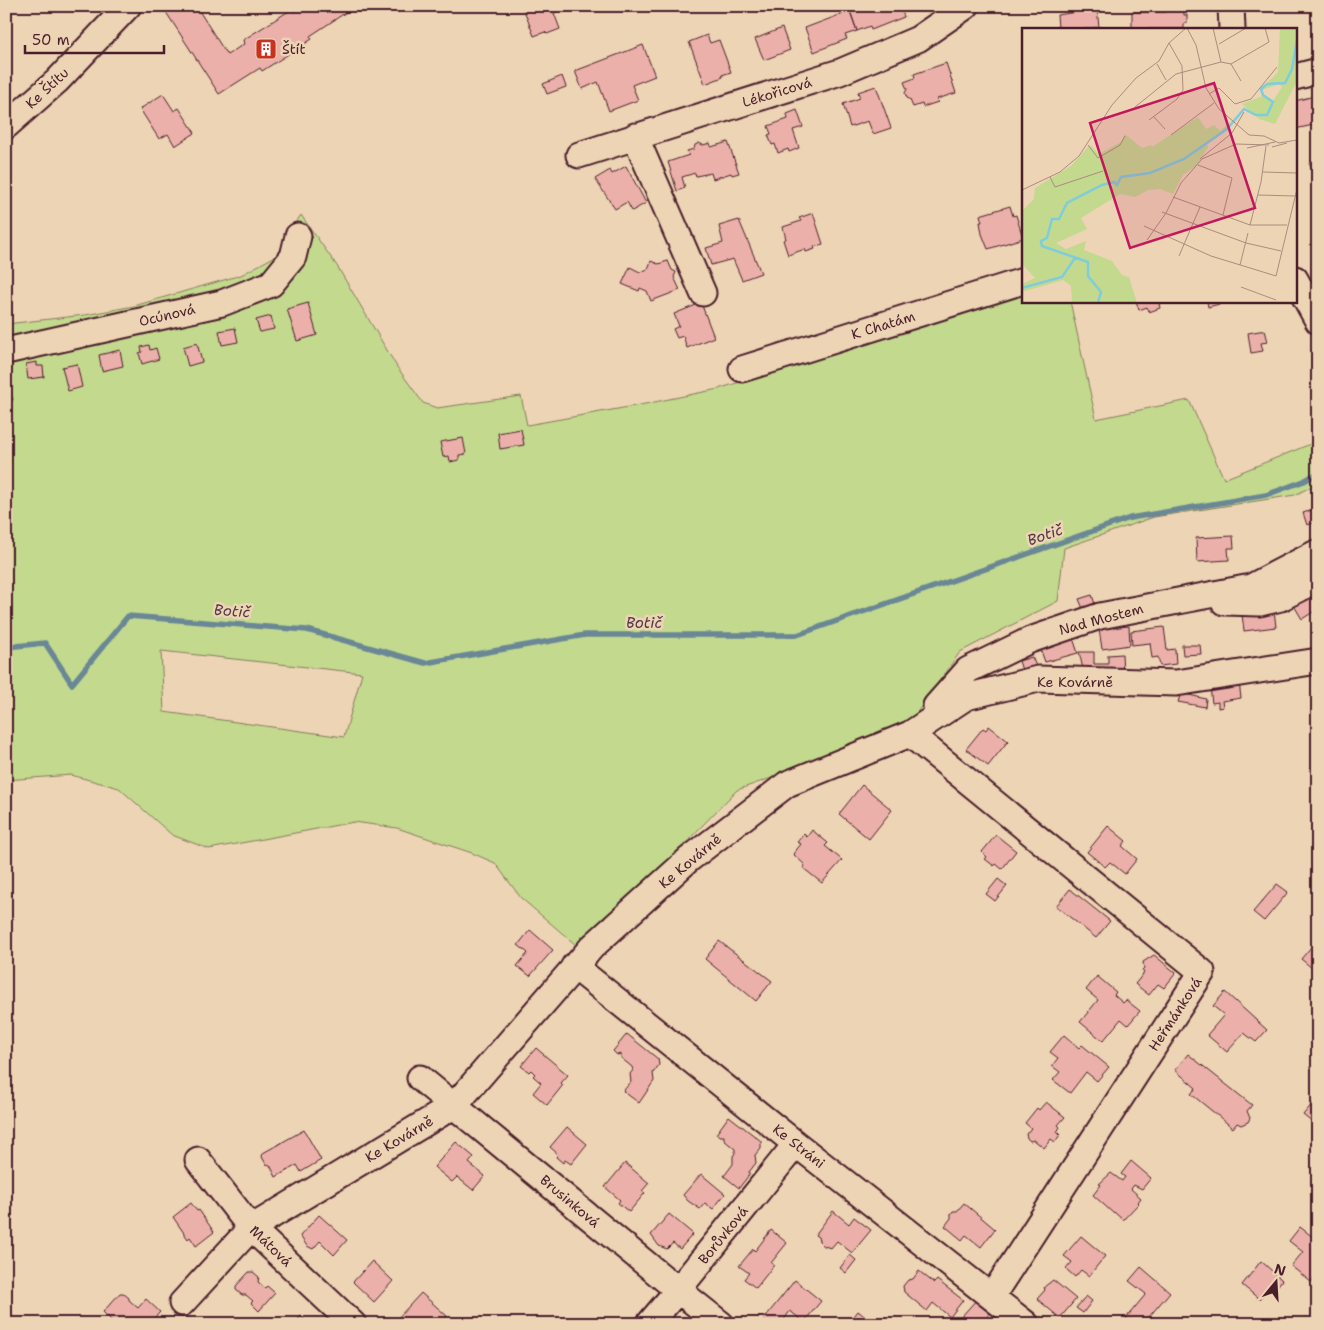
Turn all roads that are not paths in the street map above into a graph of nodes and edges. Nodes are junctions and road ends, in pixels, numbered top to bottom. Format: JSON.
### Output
{"nodes":[{"id":1,"x":128,"y":6,"type":"edge"},
{"id":2,"x":966,"y":6,"type":"edge"},
{"id":3,"x":1231,"y":6,"type":"edge"},
{"id":4,"x":1232,"y":28,"type":"edge"},
{"id":5,"x":1318,"y":71,"type":"edge"},
{"id":6,"x":1296,"y":77,"type":"edge"},
{"id":7,"x":6,"y":126,"type":"edge"},
{"id":8,"x":635,"y":136,"type":"junction"},
{"id":9,"x":579,"y":155,"type":"dead end"},
{"id":10,"x":298,"y":236,"type":"dead end"},
{"id":11,"x":1022,"y":281,"type":"edge"},
{"id":12,"x":1296,"y":281,"type":"edge"},
{"id":13,"x":704,"y":293,"type":"dead end"},
{"id":14,"x":1318,"y":321,"type":"edge"},
{"id":15,"x":6,"y":351,"type":"edge"},
{"id":16,"x":742,"y":369,"type":"dead end"},
{"id":17,"x":1318,"y":552,"type":"edge"},
{"id":18,"x":1318,"y":579,"type":"edge"},
{"id":19,"x":1203,"y":595,"type":"junction"},
{"id":20,"x":1318,"y":661,"type":"edge"},
{"id":21,"x":910,"y":734,"type":"junction"},
{"id":22,"x":574,"y":966,"type":"junction"},
{"id":23,"x":420,"y":1078,"type":"dead end"},
{"id":24,"x":455,"y":1105,"type":"junction"},
{"id":25,"x":796,"y":1144,"type":"junction"},
{"id":26,"x":198,"y":1160,"type":"dead end"},
{"id":27,"x":250,"y":1228,"type":"junction"},
{"id":28,"x":678,"y":1290,"type":"junction"},
{"id":29,"x":992,"y":1296,"type":"junction"},
{"id":30,"x":182,"y":1303,"type":"dead end"},
{"id":31,"x":353,"y":1324,"type":"edge"},
{"id":32,"x":649,"y":1324,"type":"edge"},
{"id":33,"x":721,"y":1324,"type":"edge"},
{"id":34,"x":1026,"y":1324,"type":"edge"}],
"edges":[{"from":1,"to":7,"type":"street","name":"Ke Štítu"},
{"from":2,"to":8,"type":"street","name":"Lékořicová"},
{"from":3,"to":4,"type":"street"},
{"from":5,"to":6,"type":"street"},
{"from":8,"to":9,"type":"street","name":"Lékořicová"},
{"from":8,"to":13,"type":"street"},
{"from":10,"to":15,"type":"street","name":"Ocúnová"},
{"from":11,"to":16,"type":"street","name":"K Chatám"},
{"from":12,"to":14,"type":"street"},
{"from":17,"to":19,"type":"street","name":"Nad Mostem"},
{"from":18,"to":19,"type":"street"},
{"from":19,"to":21,"type":"street","name":"Nad Mostem"},
{"from":20,"to":21,"type":"street","name":"Ke Kovárně"},
{"from":21,"to":22,"type":"street","name":"Ke Kovárně"},
{"from":21,"to":29,"type":"street","name":"Heřmánková"},
{"from":22,"to":24,"type":"street","name":"Ke Kovárně"},
{"from":22,"to":25,"type":"street","name":"Ke Stráni"},
{"from":23,"to":24,"type":"street","name":"Brusinková"},
{"from":24,"to":27,"type":"street","name":"Ke Kovárně"},
{"from":24,"to":28,"type":"street","name":"Brusinková"},
{"from":25,"to":28,"type":"street","name":"Borůvková"},
{"from":25,"to":29,"type":"street","name":"Ke Stráni"},
{"from":26,"to":27,"type":"street","name":"Mátová"},
{"from":27,"to":30,"type":"street","name":"Ke Kovárně"},
{"from":27,"to":31,"type":"street","name":"Mátová"},
{"from":28,"to":32,"type":"street","name":"Borůvková"},
{"from":28,"to":33,"type":"street","name":"Brusinková"},
{"from":29,"to":34,"type":"street","name":"Ke Stráni"}]}
